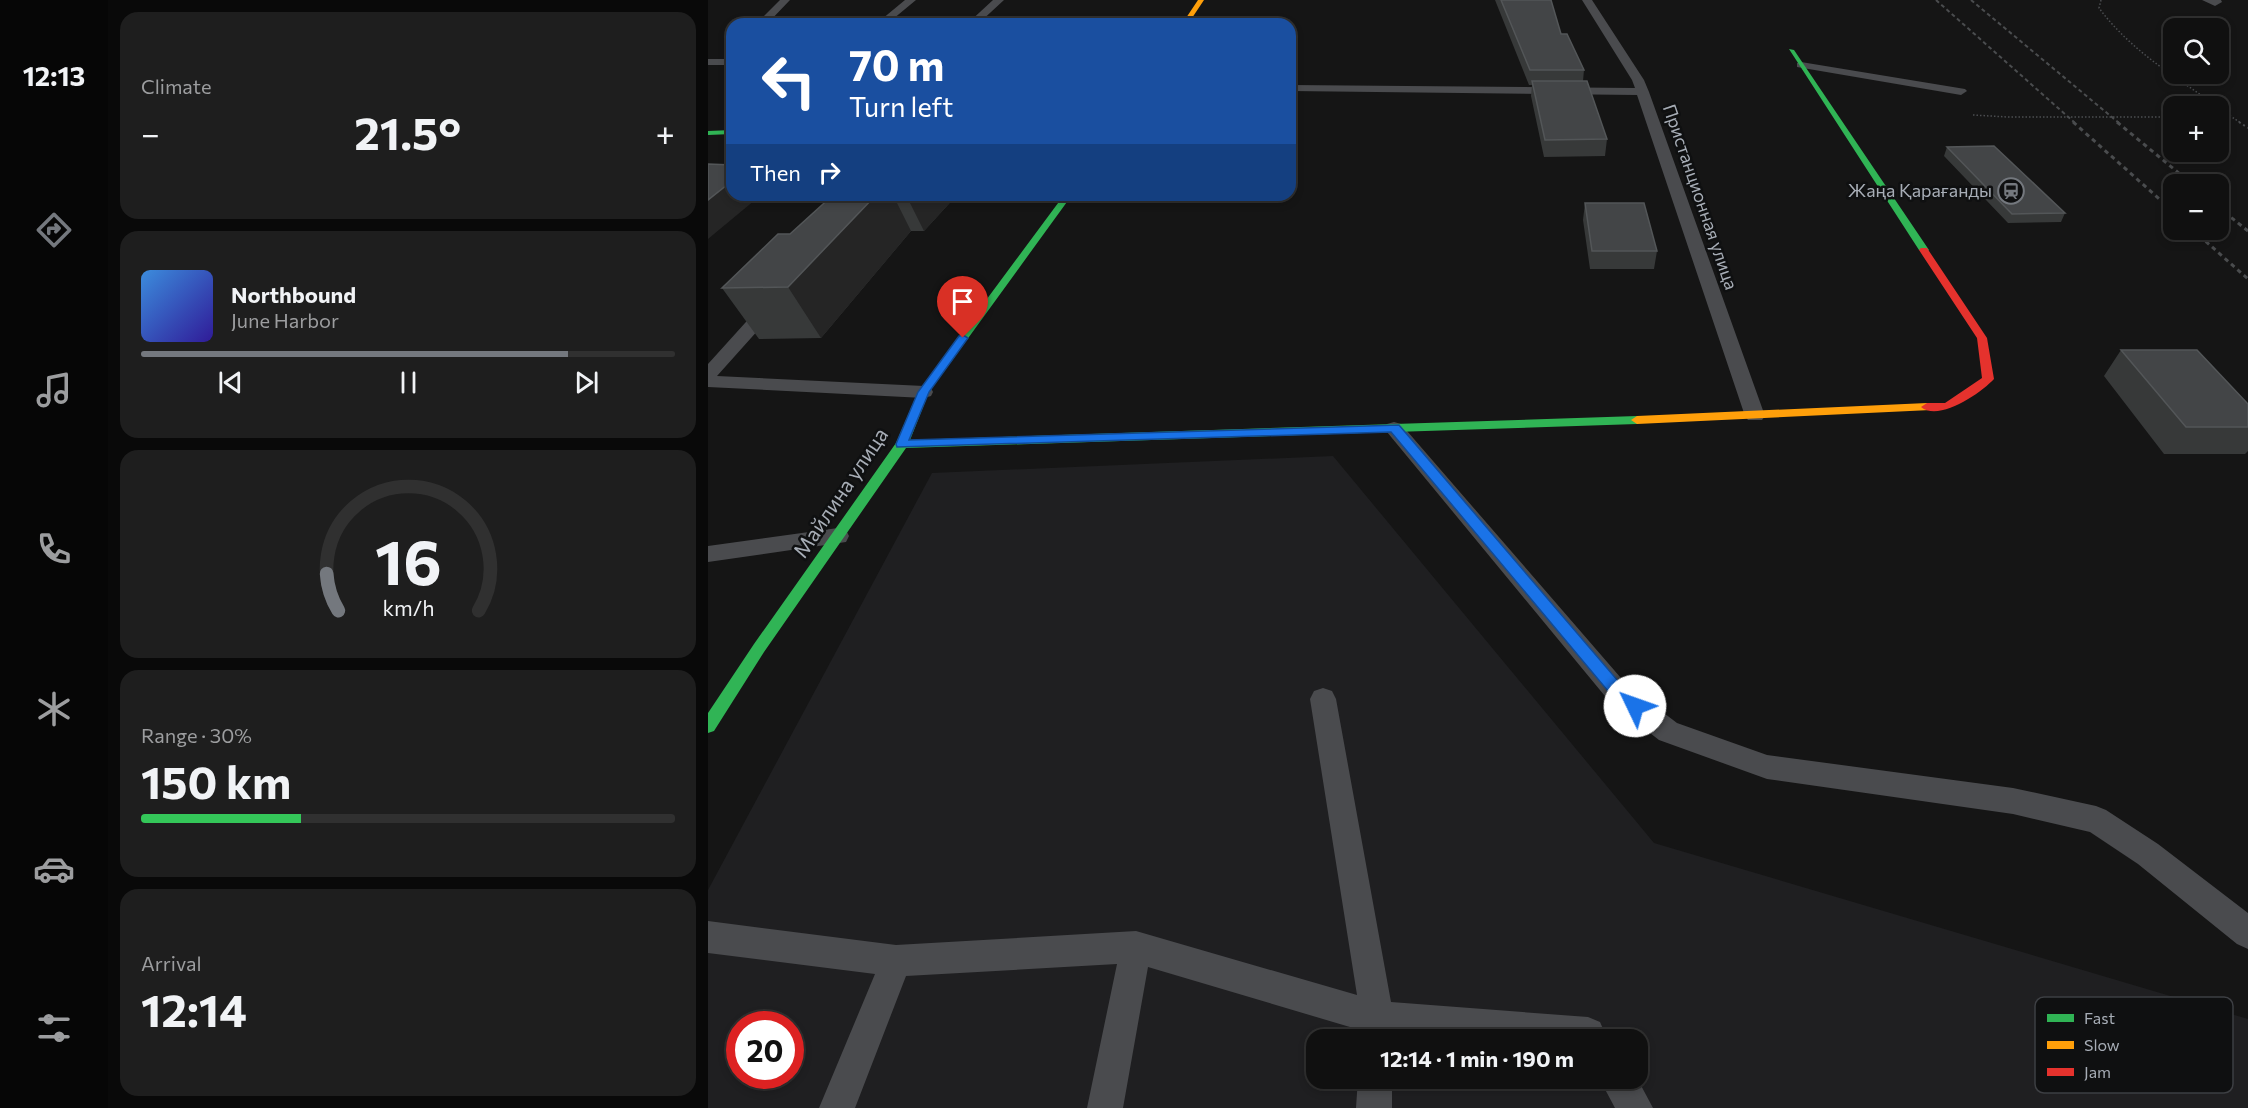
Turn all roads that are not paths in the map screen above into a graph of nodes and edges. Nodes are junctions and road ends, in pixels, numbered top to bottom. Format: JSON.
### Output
{"nodes":[{"id":1,"x":785,"y":0,"type":"edge"},
{"id":2,"x":911,"y":0,"type":"edge"},
{"id":3,"x":999,"y":0,"type":"edge"},
{"id":4,"x":1201,"y":0,"type":"edge"},
{"id":5,"x":1587,"y":0,"type":"edge"},
{"id":6,"x":767,"y":18,"type":"edge"},
{"id":7,"x":888,"y":18,"type":"edge"},
{"id":8,"x":979,"y":18,"type":"edge"},
{"id":9,"x":1189,"y":18,"type":"edge"},
{"id":10,"x":1791,"y":50,"type":"dead end"},
{"id":11,"x":708,"y":62,"type":"edge"},
{"id":12,"x":726,"y":62,"type":"edge"},
{"id":13,"x":1801,"y":65,"type":"junction"},
{"id":14,"x":1296,"y":88,"type":"edge"},
{"id":15,"x":1961,"y":91,"type":"dead end"},
{"id":16,"x":1643,"y":92,"type":"junction"},
{"id":17,"x":726,"y":132,"type":"edge"},
{"id":18,"x":708,"y":133,"type":"edge"},
{"id":19,"x":1064,"y":201,"type":"edge"},
{"id":20,"x":778,"y":296,"type":"edge"},
{"id":21,"x":708,"y":375,"type":"edge"},
{"id":22,"x":708,"y":381,"type":"edge"},
{"id":23,"x":924,"y":392,"type":"junction"},
{"id":24,"x":1755,"y":416,"type":"junction"},
{"id":25,"x":1394,"y":428,"type":"junction"},
{"id":26,"x":902,"y":444,"type":"junction"},
{"id":27,"x":838,"y":536,"type":"junction"},
{"id":28,"x":708,"y":554,"type":"edge"},
{"id":29,"x":1323,"y":699,"type":"dead end"},
{"id":30,"x":708,"y":726,"type":"edge"},
{"id":31,"x":2248,"y":933,"type":"edge"},
{"id":32,"x":708,"y":938,"type":"edge"},
{"id":33,"x":1136,"y":947,"type":"junction"},
{"id":34,"x":896,"y":961,"type":"junction"},
{"id":35,"x":1376,"y":1029,"type":"edge"},
{"id":36,"x":1375,"y":1089,"type":"edge"},
{"id":37,"x":1623,"y":1089,"type":"edge"},
{"id":38,"x":837,"y":1108,"type":"edge"},
{"id":39,"x":1105,"y":1108,"type":"edge"},
{"id":40,"x":1374,"y":1108,"type":"edge"},
{"id":41,"x":1635,"y":1108,"type":"edge"}],
"edges":[{"from":1,"to":6,"type":"lane"},
{"from":2,"to":7,"type":"lane"},
{"from":3,"to":8,"type":"lane"},
{"from":4,"to":9,"type":"street"},
{"from":5,"to":16,"type":"lane","name":"Пристанционная улица"},
{"from":10,"to":13,"type":"street"},
{"from":11,"to":12,"type":"lane"},
{"from":13,"to":15,"type":"lane"},
{"from":13,"to":24,"type":"street"},
{"from":14,"to":16,"type":"lane"},
{"from":16,"to":24,"type":"lane","name":"Пристанционная улица"},
{"from":17,"to":18,"type":"street"},
{"from":19,"to":23,"type":"street","name":"Майлина улица"},
{"from":20,"to":21,"type":"lane"},
{"from":22,"to":23,"type":"lane"},
{"from":23,"to":26,"type":"street","name":"Майлина улица"},
{"from":24,"to":25,"type":"street"},
{"from":25,"to":26,"type":"street"},
{"from":25,"to":31,"type":"lane"},
{"from":26,"to":27,"type":"street","name":"Майлина улица"},
{"from":27,"to":28,"type":"lane"},
{"from":27,"to":30,"type":"street","name":"Майлина улица"},
{"from":29,"to":35,"type":"lane"},
{"from":32,"to":34,"type":"lane"},
{"from":33,"to":34,"type":"lane"},
{"from":33,"to":35,"type":"lane"},
{"from":33,"to":39,"type":"lane"},
{"from":34,"to":38,"type":"lane"},
{"from":36,"to":40,"type":"lane"},
{"from":37,"to":41,"type":"lane"}]}
